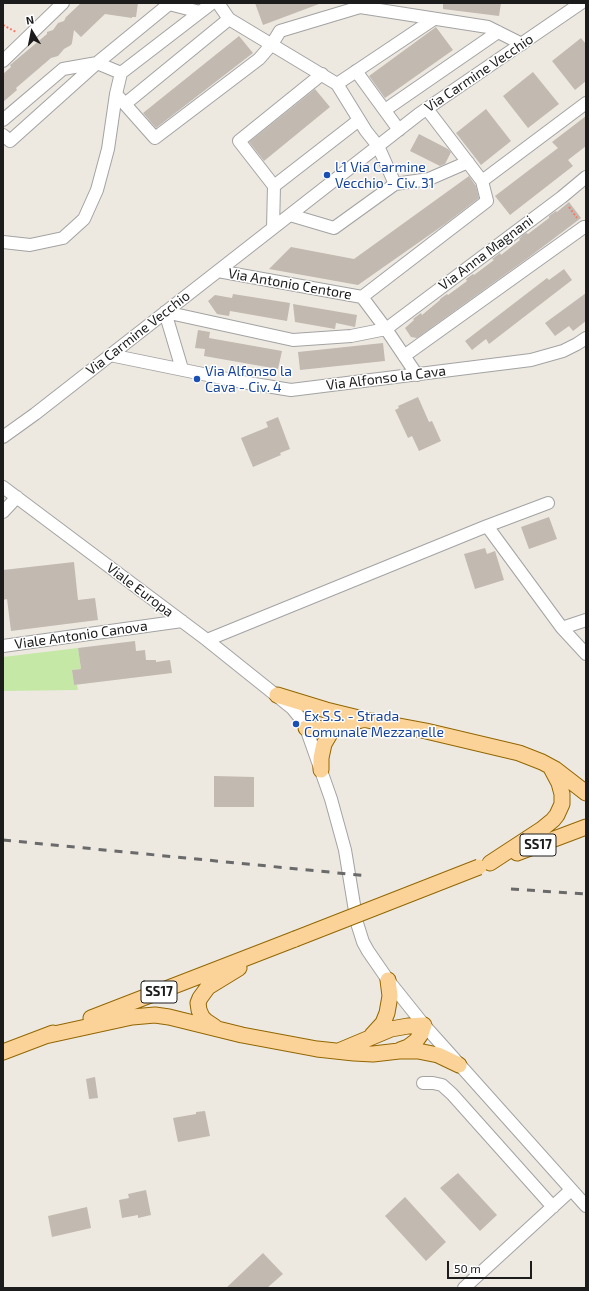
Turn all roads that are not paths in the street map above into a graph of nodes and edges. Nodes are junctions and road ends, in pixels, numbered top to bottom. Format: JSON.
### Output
{"nodes":[{"id":1,"x":63,"y":3,"type":"edge"},
{"id":2,"x":212,"y":3,"type":"edge"},
{"id":3,"x":218,"y":3,"type":"edge"},
{"id":4,"x":581,"y":3,"type":"edge"},
{"id":5,"x":200,"y":12,"type":"junction"},
{"id":6,"x":228,"y":19,"type":"junction"},
{"id":7,"x":434,"y":19,"type":"junction"},
{"id":8,"x":498,"y":32,"type":"junction"},
{"id":9,"x":272,"y":44,"type":"junction"},
{"id":10,"x":522,"y":44,"type":"junction"},
{"id":11,"x":3,"y":61,"type":"edge"},
{"id":12,"x":97,"y":63,"type":"junction"},
{"id":13,"x":356,"y":71,"type":"junction"},
{"id":14,"x":120,"y":73,"type":"junction"},
{"id":15,"x":322,"y":74,"type":"junction"},
{"id":16,"x":336,"y":84,"type":"junction"},
{"id":17,"x":116,"y":94,"type":"junction"},
{"id":18,"x":586,"y":103,"type":"edge"},
{"id":19,"x":125,"y":104,"type":"junction"},
{"id":20,"x":427,"y":109,"type":"junction"},
{"id":21,"x":385,"y":110,"type":"junction"},
{"id":22,"x":3,"y":120,"type":"edge"},
{"id":23,"x":359,"y":120,"type":"junction"},
{"id":24,"x":399,"y":130,"type":"junction"},
{"id":25,"x":3,"y":135,"type":"edge"},
{"id":26,"x":378,"y":146,"type":"junction"},
{"id":27,"x":468,"y":162,"type":"junction"},
{"id":28,"x":586,"y":177,"type":"edge"},
{"id":29,"x":482,"y":181,"type":"junction"},
{"id":30,"x":395,"y":184,"type":"junction"},
{"id":31,"x":274,"y":186,"type":"junction"},
{"id":32,"x":290,"y":215,"type":"junction"},
{"id":33,"x":584,"y":226,"type":"road end"},
{"id":34,"x":273,"y":228,"type":"junction"},
{"id":35,"x":3,"y":242,"type":"edge"},
{"id":36,"x":218,"y":271,"type":"junction"},
{"id":37,"x":362,"y":297,"type":"junction"},
{"id":38,"x":165,"y":312,"type":"junction"},
{"id":39,"x":386,"y":329,"type":"junction"},
{"id":40,"x":586,"y":338,"type":"edge"},
{"id":41,"x":110,"y":355,"type":"junction"},
{"id":42,"x":404,"y":356,"type":"junction"},
{"id":43,"x":182,"y":370,"type":"junction"},
{"id":44,"x":417,"y":375,"type":"junction"},
{"id":45,"x":3,"y":436,"type":"edge"},
{"id":46,"x":3,"y":487,"type":"edge"},
{"id":47,"x":17,"y":498,"type":"junction"},
{"id":48,"x":548,"y":503,"type":"dead end"},
{"id":49,"x":3,"y":512,"type":"edge"},
{"id":50,"x":487,"y":526,"type":"junction"},
{"id":51,"x":586,"y":620,"type":"edge"},
{"id":52,"x":182,"y":621,"type":"junction"},
{"id":53,"x":562,"y":628,"type":"junction"},
{"id":54,"x":207,"y":640,"type":"junction"},
{"id":55,"x":3,"y":646,"type":"edge"},
{"id":56,"x":586,"y":654,"type":"edge"},
{"id":57,"x":277,"y":695,"type":"junction"},
{"id":58,"x":339,"y":719,"type":"junction"},
{"id":59,"x":306,"y":728,"type":"junction"},
{"id":60,"x":550,"y":766,"type":"junction"},
{"id":61,"x":321,"y":770,"type":"junction"},
{"id":62,"x":586,"y":793,"type":"edge"},
{"id":63,"x":586,"y":827,"type":"edge"},
{"id":64,"x":484,"y":865,"type":"junction"},
{"id":65,"x":273,"y":947,"type":"junction"},
{"id":66,"x":388,"y":980,"type":"junction"},
{"id":67,"x":424,"y":1025,"type":"junction"},
{"id":68,"x":221,"y":1030,"type":"junction"},
{"id":69,"x":45,"y":1036,"type":"junction"},
{"id":70,"x":367,"y":1039,"type":"junction"},
{"id":71,"x":336,"y":1051,"type":"junction"},
{"id":72,"x":399,"y":1051,"type":"junction"},
{"id":73,"x":3,"y":1052,"type":"edge"},
{"id":74,"x":459,"y":1065,"type":"junction"},
{"id":75,"x":423,"y":1083,"type":"dead end"},
{"id":76,"x":571,"y":1190,"type":"junction"},
{"id":77,"x":586,"y":1206,"type":"edge"},
{"id":78,"x":553,"y":1207,"type":"junction"},
{"id":79,"x":464,"y":1288,"type":"edge"}],
"edges":[{"from":1,"to":11,"type":"street"},
{"from":2,"to":5,"type":"street"},
{"from":3,"to":6,"type":"street"},
{"from":4,"to":10,"type":"street","name":"Via Carmine Vecchio"},
{"from":5,"to":12,"type":"street"},
{"from":5,"to":14,"type":"street"},
{"from":6,"to":9,"type":"street"},
{"from":6,"to":19,"type":"street"},
{"from":7,"to":8,"type":"street"},
{"from":7,"to":9,"type":"street"},
{"from":7,"to":13,"type":"street"},
{"from":8,"to":10,"type":"street"},
{"from":8,"to":21,"type":"street","name":"Via Carmine Vecchio"},
{"from":9,"to":15,"type":"street"},
{"from":9,"to":19,"type":"street"},
{"from":10,"to":20,"type":"street","name":"Via Carmine Vecchio"},
{"from":12,"to":14,"type":"street"},
{"from":12,"to":22,"type":"street"},
{"from":12,"to":25,"type":"street"},
{"from":13,"to":16,"type":"street"},
{"from":13,"to":21,"type":"street"},
{"from":14,"to":17,"type":"street"},
{"from":15,"to":16,"type":"street"},
{"from":15,"to":31,"type":"street"},
{"from":16,"to":23,"type":"street"},
{"from":17,"to":19,"type":"street"},
{"from":17,"to":35,"type":"street"},
{"from":18,"to":29,"type":"street"},
{"from":20,"to":24,"type":"street","name":"Via Carmine Vecchio"},
{"from":20,"to":27,"type":"street"},
{"from":21,"to":24,"type":"street"},
{"from":23,"to":26,"type":"street"},
{"from":23,"to":31,"type":"street"},
{"from":24,"to":26,"type":"street","name":"Via Carmine Vecchio"},
{"from":26,"to":30,"type":"street"},
{"from":26,"to":32,"type":"street","name":"Via Carmine Vecchio"},
{"from":27,"to":29,"type":"street"},
{"from":27,"to":30,"type":"street"},
{"from":28,"to":39,"type":"street","name":"Via Anna Magnani"},
{"from":29,"to":37,"type":"street"},
{"from":30,"to":32,"type":"street"},
{"from":31,"to":34,"type":"street"},
{"from":32,"to":34,"type":"street","name":"Via Carmine Vecchio"},
{"from":33,"to":42,"type":"street","name":"Via Alfonso la Cava"},
{"from":34,"to":36,"type":"street","name":"Via Carmine Vecchio"},
{"from":36,"to":37,"type":"street","name":"Via Antonio Centore"},
{"from":36,"to":38,"type":"street","name":"Via Carmine Vecchio"},
{"from":37,"to":39,"type":"street"},
{"from":38,"to":39,"type":"street"},
{"from":38,"to":41,"type":"street","name":"Via Carmine Vecchio"},
{"from":38,"to":43,"type":"street"},
{"from":39,"to":42,"type":"street"},
{"from":40,"to":44,"type":"street","name":"Via Alfonso la Cava"},
{"from":41,"to":43,"type":"street","name":"Via Alfonso la Cava"},
{"from":41,"to":45,"type":"street","name":"Via Carmine Vecchio"},
{"from":42,"to":44,"type":"street"},
{"from":43,"to":44,"type":"street","name":"Via Alfonso la Cava"},
{"from":46,"to":47,"type":"street","name":"Viale Europa"},
{"from":47,"to":49,"type":"street"},
{"from":47,"to":52,"type":"street","name":"Viale Europa"},
{"from":48,"to":50,"type":"street"},
{"from":50,"to":53,"type":"street"},
{"from":50,"to":54,"type":"street"},
{"from":51,"to":53,"type":"street"},
{"from":52,"to":54,"type":"street","name":"Viale Europa"},
{"from":52,"to":55,"type":"street","name":"Viale Antonio Canova"},
{"from":53,"to":56,"type":"street"},
{"from":54,"to":57,"type":"street","name":"Viale Europa"},
{"from":57,"to":58,"type":"main road"},
{"from":57,"to":59,"type":"street","name":"Viale Europa"},
{"from":58,"to":59,"type":"main road"},
{"from":58,"to":60,"type":"main road"},
{"from":58,"to":61,"type":"main road"},
{"from":59,"to":61,"type":"street","name":"Viale Europa"},
{"from":60,"to":62,"type":"main road"},
{"from":60,"to":64,"type":"main road"},
{"from":61,"to":66,"type":"street","name":"Viale Europa"},
{"from":63,"to":64,"type":"main road","number":"SS17"},
{"from":64,"to":65,"type":"main road","number":"SS17","bridge":true},
{"from":65,"to":68,"type":"main road"},
{"from":65,"to":69,"type":"main road","number":"SS17"},
{"from":66,"to":67,"type":"street","name":"Viale Europa"},
{"from":66,"to":70,"type":"main road"},
{"from":67,"to":70,"type":"main road"},
{"from":67,"to":72,"type":"main road"},
{"from":67,"to":74,"type":"street","name":"Viale Europa"},
{"from":68,"to":69,"type":"main road"},
{"from":68,"to":71,"type":"main road"},
{"from":69,"to":73,"type":"main road","number":"SS17"},
{"from":70,"to":71,"type":"main road"},
{"from":71,"to":72,"type":"main road"},
{"from":72,"to":74,"type":"main road"},
{"from":74,"to":76,"type":"street","name":"Viale Europa"},
{"from":75,"to":78,"type":"street"},
{"from":76,"to":77,"type":"street","name":"Viale Europa"},
{"from":76,"to":78,"type":"street"},
{"from":78,"to":79,"type":"street"}]}
